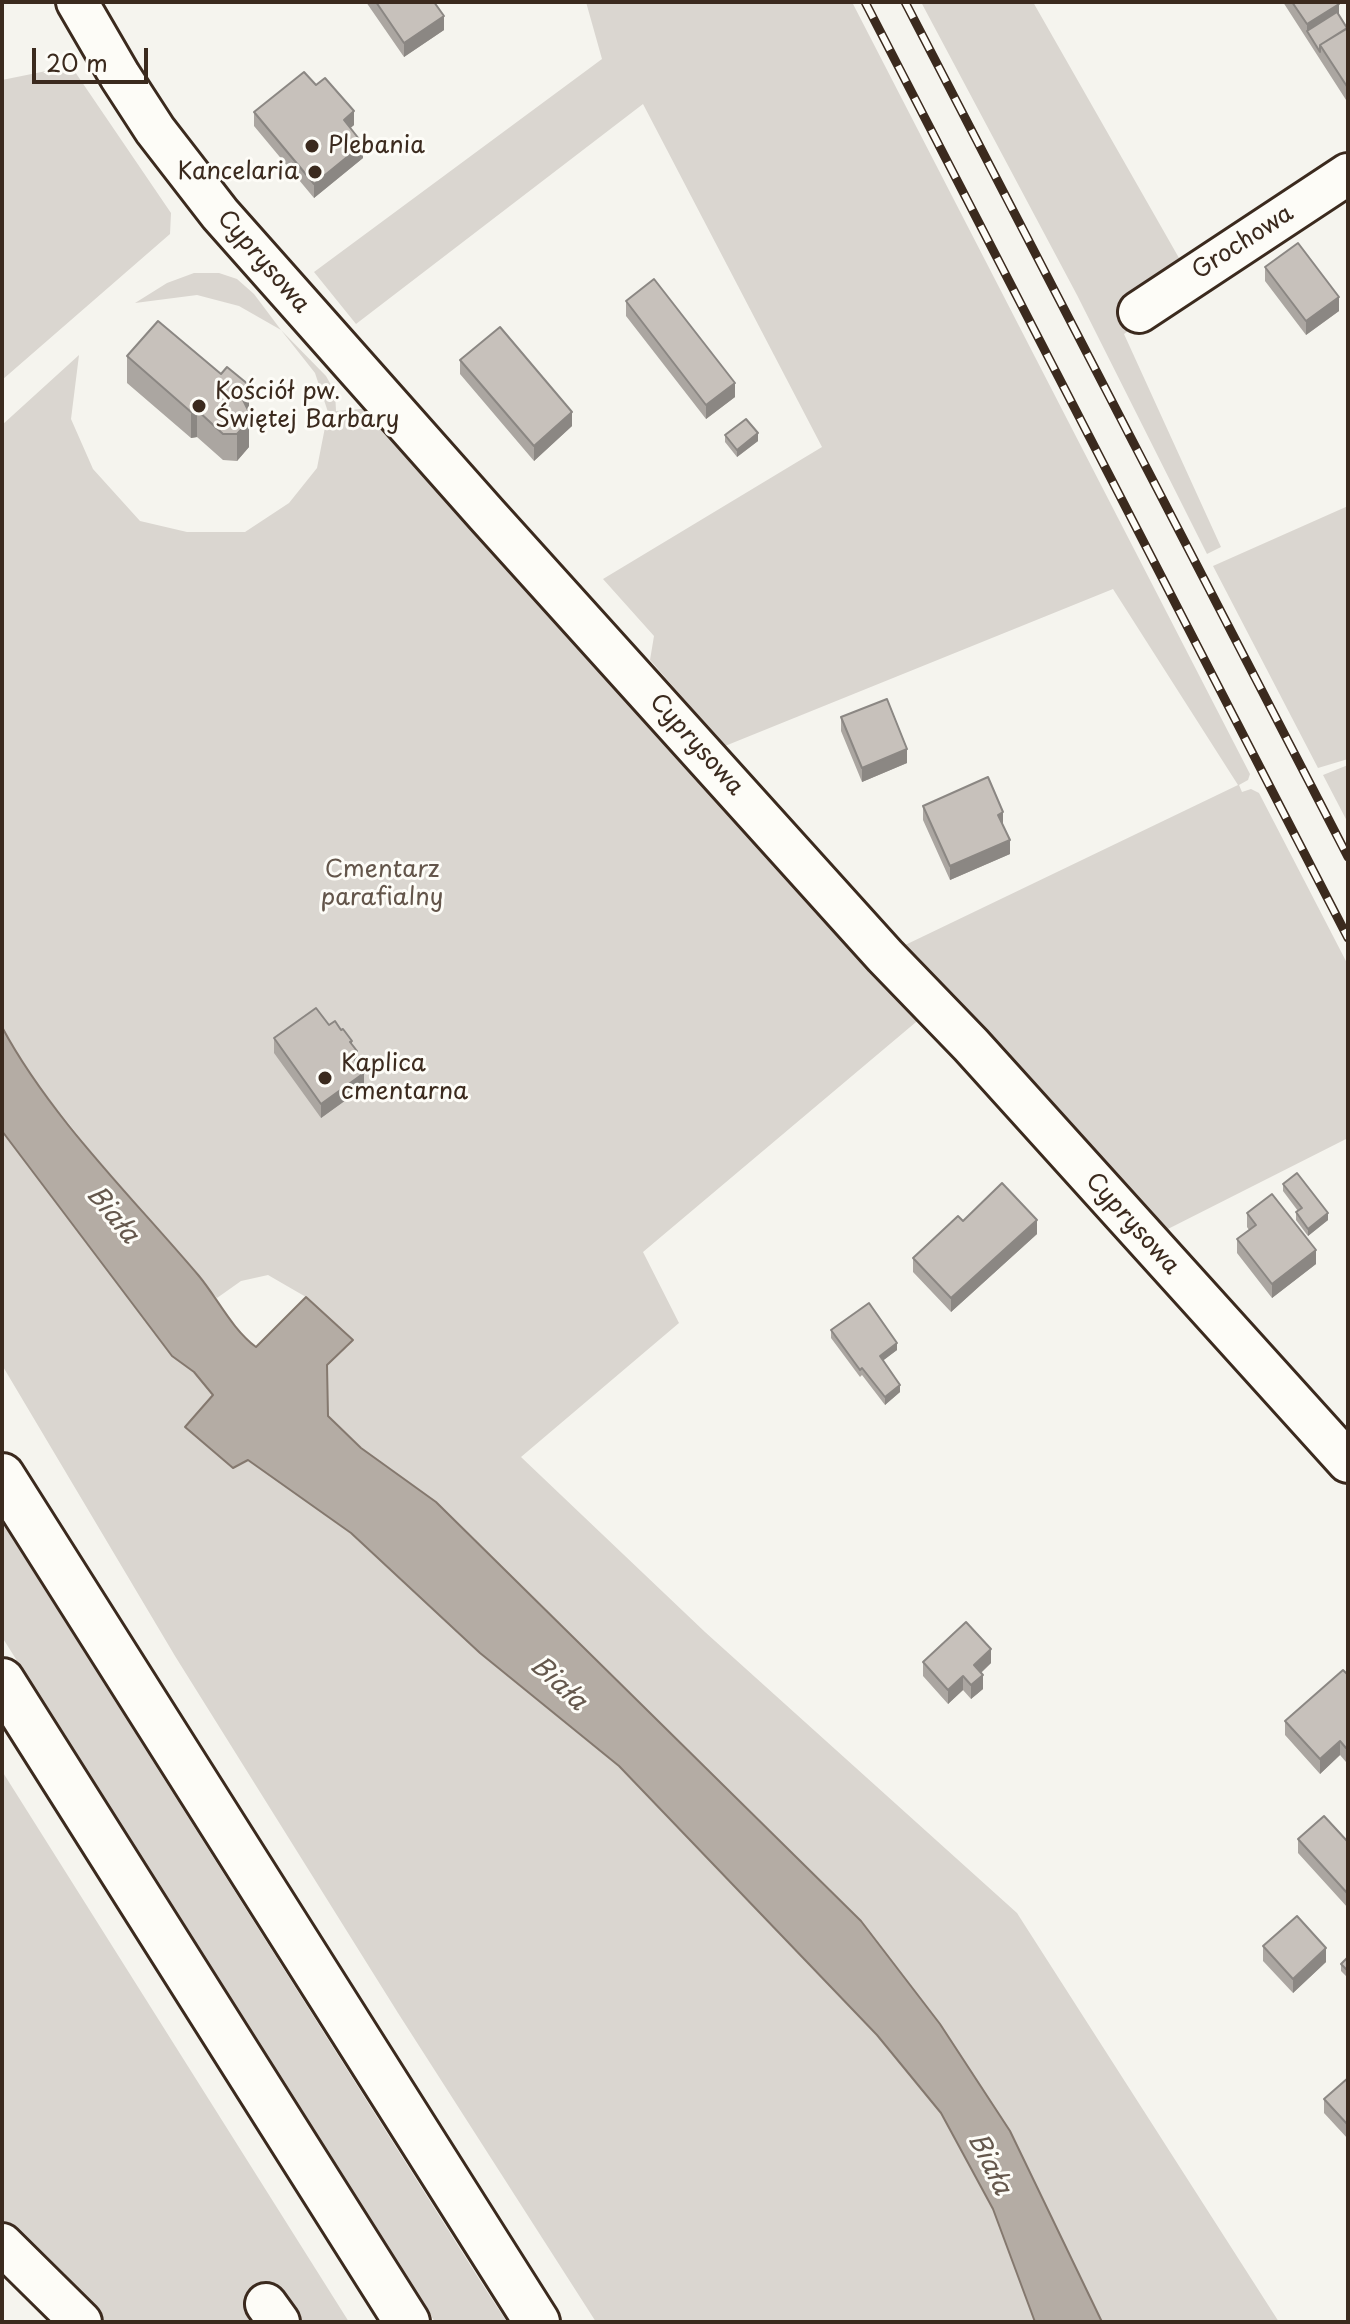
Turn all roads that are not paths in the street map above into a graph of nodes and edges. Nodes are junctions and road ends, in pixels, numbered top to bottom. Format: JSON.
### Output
{"nodes":[{"id":1,"x":77,"y":2,"type":"edge"},
{"id":2,"x":1348,"y":174,"type":"edge"},
{"id":3,"x":1139,"y":312,"type":"dead end"},
{"id":4,"x":1348,"y":1462,"type":"edge"},
{"id":5,"x":2,"y":1476,"type":"edge"},
{"id":6,"x":2,"y":1681,"type":"edge"},
{"id":7,"x":2,"y":2244,"type":"edge"},
{"id":8,"x":81,"y":2322,"type":"edge"},
{"id":9,"x":407,"y":2322,"type":"edge"},
{"id":10,"x":537,"y":2322,"type":"edge"}],
"edges":[{"from":1,"to":4,"type":"street","name":"Cyprysowa"},
{"from":2,"to":3,"type":"street","name":"Grochowa"},
{"from":5,"to":10,"type":"highway"},
{"from":6,"to":9,"type":"highway"},
{"from":7,"to":8,"type":"street"}]}
